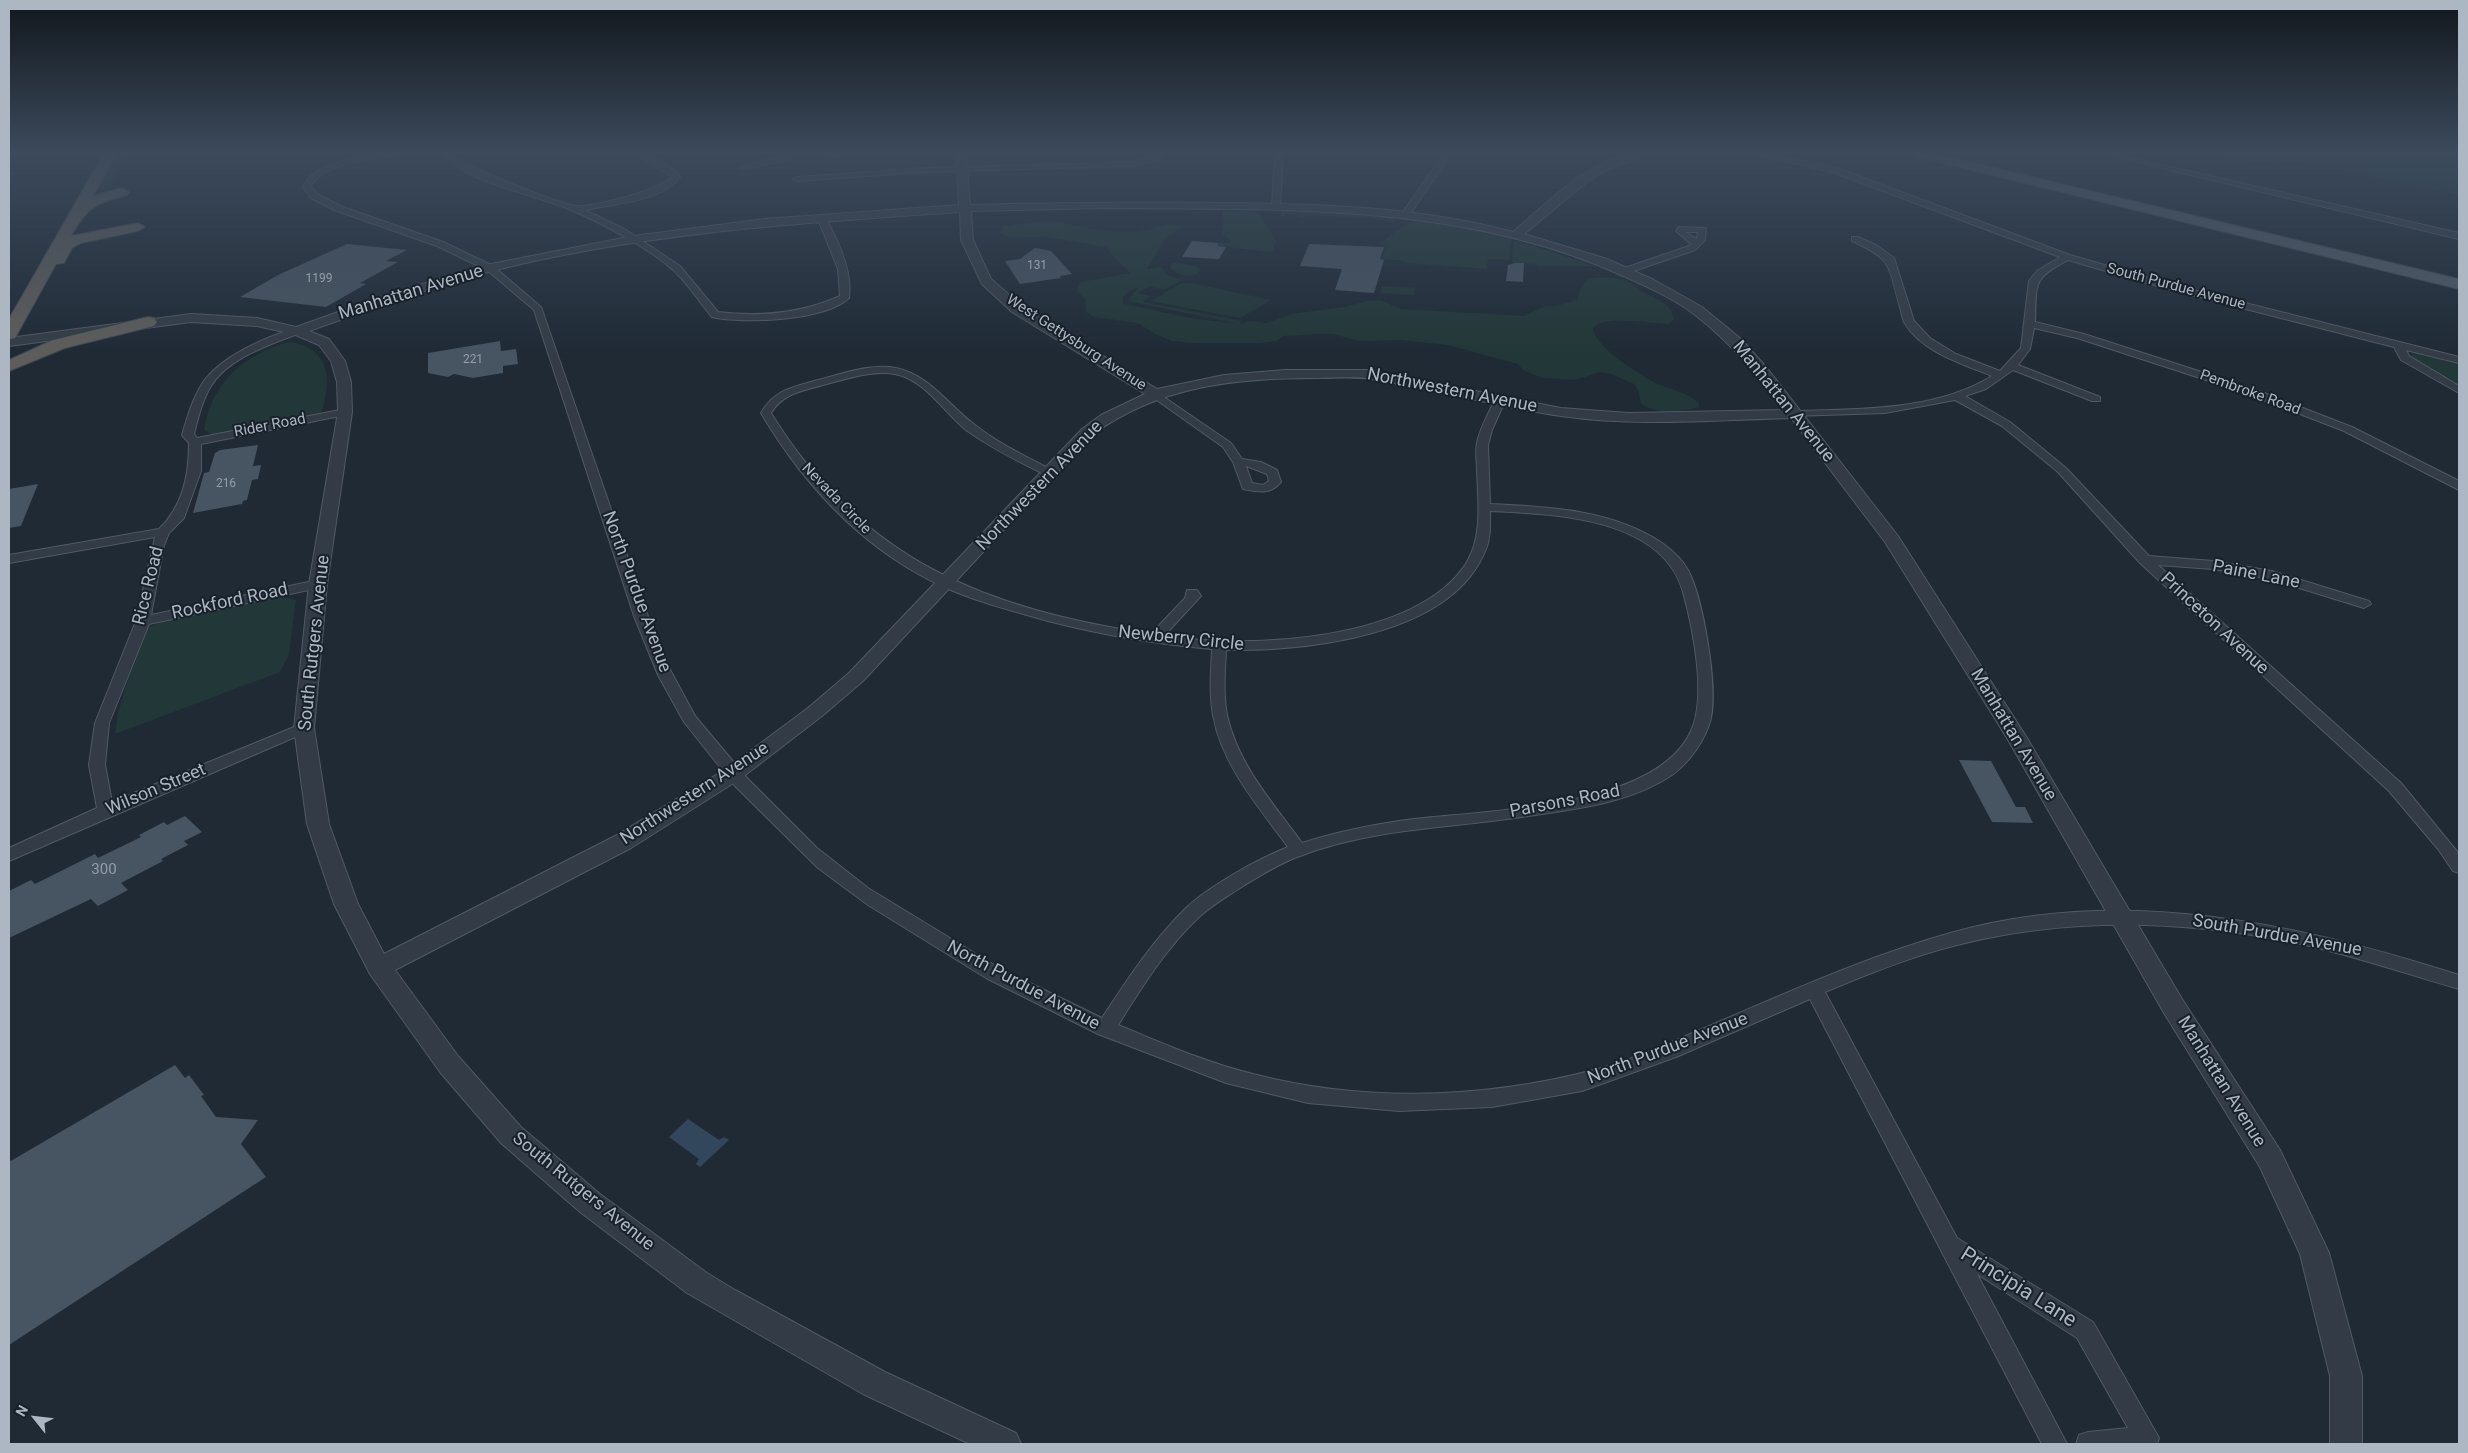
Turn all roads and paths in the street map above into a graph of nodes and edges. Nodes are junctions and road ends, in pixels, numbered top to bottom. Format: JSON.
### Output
{"nodes":[{"id":1,"x":59,"y":221,"type":"edge"},
{"id":2,"x":72,"y":221,"type":"edge"},
{"id":3,"x":373,"y":221,"type":"edge"},
{"id":4,"x":602,"y":221,"type":"edge"},
{"id":5,"x":782,"y":221,"type":"edge"},
{"id":6,"x":823,"y":221,"type":"edge"},
{"id":7,"x":965,"y":221,"type":"edge"},
{"id":8,"x":1437,"y":221,"type":"edge"},
{"id":9,"x":1533,"y":221,"type":"edge"},
{"id":10,"x":1970,"y":221,"type":"edge"},
{"id":11,"x":2213,"y":221,"type":"edge"},
{"id":12,"x":2215,"y":221,"type":"edge"},
{"id":13,"x":2394,"y":221,"type":"edge"},
{"id":14,"x":2236,"y":226,"type":"junction"},
{"id":15,"x":138,"y":227,"type":"dead end"},
{"id":16,"x":1516,"y":235,"type":"junction"},
{"id":17,"x":2459,"y":236,"type":"edge"},
{"id":18,"x":633,"y":238,"type":"junction"},
{"id":19,"x":1855,"y":239,"type":"dead end"},
{"id":20,"x":44,"y":241,"type":"dead end"},
{"id":21,"x":1696,"y":244,"type":"dead end"},
{"id":22,"x":2067,"y":257,"type":"junction"},
{"id":23,"x":490,"y":268,"type":"junction"},
{"id":24,"x":1625,"y":271,"type":"junction"},
{"id":25,"x":2459,"y":277,"type":"edge"},
{"id":26,"x":39,"y":280,"type":"junction"},
{"id":27,"x":2459,"y":284,"type":"edge"},
{"id":28,"x":148,"y":322,"type":"junction"},
{"id":29,"x":2031,"y":324,"type":"junction"},
{"id":30,"x":297,"y":331,"type":"junction"},
{"id":31,"x":9,"y":334,"type":"edge"},
{"id":32,"x":9,"y":342,"type":"edge"},
{"id":33,"x":2398,"y":344,"type":"junction"},
{"id":34,"x":2459,"y":360,"type":"edge"},
{"id":35,"x":9,"y":366,"type":"edge"},
{"id":36,"x":2011,"y":366,"type":"junction"},
{"id":37,"x":2000,"y":375,"type":"junction"},
{"id":38,"x":2459,"y":390,"type":"edge"},
{"id":39,"x":1154,"y":394,"type":"junction"},
{"id":40,"x":1956,"y":396,"type":"junction"},
{"id":41,"x":2096,"y":399,"type":"dead end"},
{"id":42,"x":1500,"y":401,"type":"junction"},
{"id":43,"x":345,"y":412,"type":"junction"},
{"id":44,"x":1795,"y":414,"type":"junction"},
{"id":45,"x":195,"y":442,"type":"junction"},
{"id":46,"x":1239,"y":462,"type":"dead end"},
{"id":47,"x":1050,"y":473,"type":"junction"},
{"id":48,"x":2459,"y":486,"type":"edge"},
{"id":49,"x":1483,"y":507,"type":"junction"},
{"id":50,"x":163,"y":532,"type":"junction"},
{"id":51,"x":9,"y":559,"type":"edge"},
{"id":52,"x":2145,"y":560,"type":"junction"},
{"id":53,"x":946,"y":583,"type":"junction"},
{"id":54,"x":318,"y":584,"type":"junction"},
{"id":55,"x":1192,"y":593,"type":"dead end"},
{"id":56,"x":2364,"y":604,"type":"dead end"},
{"id":57,"x":143,"y":621,"type":"junction"},
{"id":58,"x":1154,"y":639,"type":"junction"},
{"id":59,"x":1219,"y":646,"type":"junction"},
{"id":60,"x":304,"y":728,"type":"junction"},
{"id":61,"x":733,"y":774,"type":"junction"},
{"id":62,"x":106,"y":811,"type":"junction"},
{"id":63,"x":1299,"y":850,"type":"junction"},
{"id":64,"x":9,"y":855,"type":"edge"},
{"id":65,"x":2459,"y":867,"type":"edge"},
{"id":66,"x":2121,"y":916,"type":"junction"},
{"id":67,"x":379,"y":967,"type":"junction"},
{"id":68,"x":2459,"y":982,"type":"edge"},
{"id":69,"x":1815,"y":990,"type":"junction"},
{"id":70,"x":1105,"y":1029,"type":"junction"},
{"id":71,"x":1949,"y":1244,"type":"junction"},
{"id":72,"x":1004,"y":1444,"type":"edge"},
{"id":73,"x":2055,"y":1444,"type":"edge"},
{"id":74,"x":2088,"y":1444,"type":"edge"},
{"id":75,"x":2346,"y":1444,"type":"edge"}],
"edges":[{"from":1,"to":20,"type":"highway"},
{"from":2,"to":26,"type":"highway"},
{"from":3,"to":23,"type":"street","name":"North Purdue Avenue"},
{"from":4,"to":18,"type":"street"},
{"from":5,"to":18,"type":"street","name":"Manhattan Avenue"},
{"from":6,"to":18,"type":"street"},
{"from":7,"to":39,"type":"street","name":"West Gettysburg Avenue"},
{"from":8,"to":16,"type":"street","name":"Manhattan Avenue"},
{"from":9,"to":16,"type":"street"},
{"from":10,"to":22,"type":"street","name":"South Purdue Avenue"},
{"from":11,"to":14,"type":"main road"},
{"from":12,"to":14,"type":"main road"},
{"from":13,"to":17,"type":"street"},
{"from":14,"to":25,"type":"main road"},
{"from":14,"to":27,"type":"main road"},
{"from":15,"to":26,"type":"highway"},
{"from":16,"to":24,"type":"street","name":"Manhattan Avenue"},
{"from":18,"to":23,"type":"street","name":"Manhattan Avenue"},
{"from":19,"to":37,"type":"street"},
{"from":21,"to":24,"type":"street"},
{"from":22,"to":29,"type":"street","name":"Northwestern Avenue"},
{"from":22,"to":33,"type":"street","name":"South Purdue Avenue"},
{"from":23,"to":30,"type":"street","name":"Manhattan Avenue"},
{"from":23,"to":61,"type":"street","name":"North Purdue Avenue"},
{"from":24,"to":44,"type":"street","name":"Manhattan Avenue"},
{"from":26,"to":31,"type":"highway"},
{"from":28,"to":30,"type":"street","name":"South Rutgers Avenue"},
{"from":28,"to":32,"type":"street","name":"South Rutgers Avenue"},
{"from":28,"to":35,"type":"highway"},
{"from":29,"to":36,"type":"street","name":"Northwestern Avenue"},
{"from":29,"to":48,"type":"street","name":"Pembroke Road"},
{"from":30,"to":43,"type":"street","name":"South Rutgers Avenue"},
{"from":30,"to":45,"type":"street","name":"Rice Road"},
{"from":33,"to":34,"type":"street","name":"South Purdue Avenue"},
{"from":33,"to":38,"type":"street"},
{"from":36,"to":37,"type":"street","name":"Northwestern Avenue"},
{"from":36,"to":41,"type":"street"},
{"from":37,"to":40,"type":"street","name":"Northwestern Avenue"},
{"from":39,"to":42,"type":"street","name":"Northwestern Avenue"},
{"from":39,"to":46,"type":"street"},
{"from":39,"to":47,"type":"street","name":"Northwestern Avenue"},
{"from":40,"to":44,"type":"street","name":"Northwestern Avenue"},
{"from":40,"to":52,"type":"street","name":"Princeton Avenue"},
{"from":42,"to":44,"type":"street","name":"Northwestern Avenue"},
{"from":42,"to":49,"type":"street","name":"Newberry Circle"},
{"from":43,"to":45,"type":"street","name":"Rider Road"},
{"from":43,"to":54,"type":"street","name":"South Rutgers Avenue"},
{"from":44,"to":66,"type":"street","name":"Manhattan Avenue"},
{"from":45,"to":50,"type":"street","name":"Rice Road"},
{"from":47,"to":53,"type":"street","name":"Northwestern Avenue"},
{"from":47,"to":53,"type":"street","name":"Nevada Circle"},
{"from":49,"to":59,"type":"street","name":"Newberry Circle"},
{"from":49,"to":63,"type":"street","name":"Parsons Road"},
{"from":50,"to":51,"type":"street"},
{"from":50,"to":57,"type":"street","name":"Rice Road"},
{"from":52,"to":56,"type":"street","name":"Paine Lane"},
{"from":52,"to":65,"type":"street","name":"Princeton Avenue"},
{"from":53,"to":58,"type":"street","name":"Newberry Circle"},
{"from":53,"to":61,"type":"street","name":"Northwestern Avenue"},
{"from":54,"to":57,"type":"street","name":"Rockford Road"},
{"from":54,"to":60,"type":"street","name":"South Rutgers Avenue"},
{"from":55,"to":58,"type":"street"},
{"from":57,"to":62,"type":"street","name":"Rice Road"},
{"from":58,"to":59,"type":"street","name":"Newberry Circle"},
{"from":59,"to":63,"type":"street"},
{"from":60,"to":62,"type":"street","name":"Wilson Street"},
{"from":60,"to":67,"type":"street","name":"South Rutgers Avenue"},
{"from":61,"to":67,"type":"street","name":"Northwestern Avenue"},
{"from":61,"to":70,"type":"street","name":"North Purdue Avenue"},
{"from":62,"to":64,"type":"street","name":"Wilson Street"},
{"from":63,"to":70,"type":"street","name":"Parsons Road"},
{"from":66,"to":68,"type":"street","name":"South Purdue Avenue"},
{"from":66,"to":69,"type":"street","name":"North Purdue Avenue"},
{"from":66,"to":75,"type":"street","name":"Manhattan Avenue"},
{"from":67,"to":72,"type":"street","name":"South Rutgers Avenue"},
{"from":69,"to":70,"type":"street","name":"North Purdue Avenue"},
{"from":69,"to":71,"type":"street","name":"Principia Lane"},
{"from":71,"to":73,"type":"street","name":"Principia Lane"},
{"from":71,"to":74,"type":"street","name":"Principia Lane"}]}
